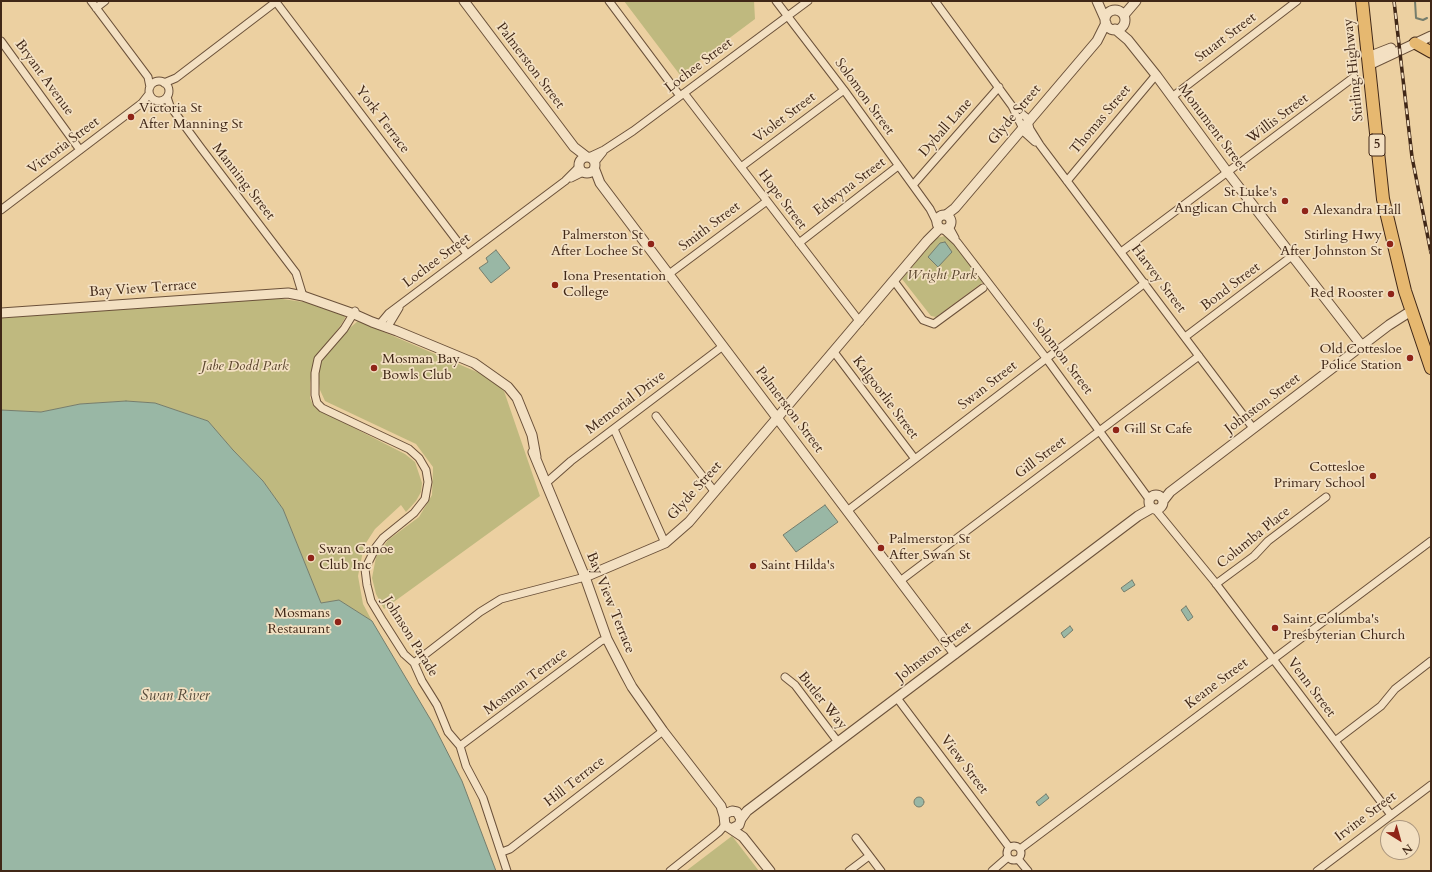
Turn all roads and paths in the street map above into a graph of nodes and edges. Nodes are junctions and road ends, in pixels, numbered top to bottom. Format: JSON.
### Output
{"nodes":[{"id":1,"x":91,"y":1,"type":"edge"},
{"id":2,"x":105,"y":1,"type":"edge"},
{"id":3,"x":277,"y":1,"type":"edge"},
{"id":4,"x":464,"y":1,"type":"edge"},
{"id":5,"x":609,"y":1,"type":"edge"},
{"id":6,"x":776,"y":1,"type":"edge"},
{"id":7,"x":808,"y":1,"type":"edge"},
{"id":8,"x":935,"y":1,"type":"edge"},
{"id":9,"x":1097,"y":1,"type":"edge"},
{"id":10,"x":1132,"y":1,"type":"edge"},
{"id":11,"x":1136,"y":1,"type":"edge"},
{"id":12,"x":1297,"y":1,"type":"edge"},
{"id":13,"x":1362,"y":1,"type":"edge"},
{"id":14,"x":1368,"y":1,"type":"edge"},
{"id":15,"x":96,"y":8,"type":"junction"},
{"id":16,"x":788,"y":16,"type":"junction"},
{"id":17,"x":1114,"y":20,"type":"junction"},
{"id":18,"x":1431,"y":31,"type":"edge"},
{"id":19,"x":1431,"y":36,"type":"edge"},
{"id":20,"x":1,"y":41,"type":"edge"},
{"id":21,"x":1415,"y":43,"type":"junction"},
{"id":22,"x":1431,"y":52,"type":"edge"},
{"id":23,"x":1372,"y":60,"type":"junction"},
{"id":24,"x":1156,"y":75,"type":"junction"},
{"id":25,"x":148,"y":77,"type":"junction"},
{"id":26,"x":1354,"y":77,"type":"dead end"},
{"id":27,"x":176,"y":78,"type":"junction"},
{"id":28,"x":161,"y":82,"type":"junction"},
{"id":29,"x":999,"y":87,"type":"junction"},
{"id":30,"x":844,"y":90,"type":"junction"},
{"id":31,"x":168,"y":94,"type":"junction"},
{"id":32,"x":153,"y":95,"type":"junction"},
{"id":33,"x":682,"y":95,"type":"junction"},
{"id":34,"x":1172,"y":97,"type":"junction"},
{"id":35,"x":170,"y":106,"type":"junction"},
{"id":36,"x":1026,"y":125,"type":"junction"},
{"id":37,"x":80,"y":150,"type":"junction"},
{"id":38,"x":587,"y":165,"type":"junction"},
{"id":39,"x":898,"y":166,"type":"junction"},
{"id":40,"x":741,"y":167,"type":"junction"},
{"id":41,"x":1228,"y":173,"type":"junction"},
{"id":42,"x":1067,"y":181,"type":"junction"},
{"id":43,"x":913,"y":185,"type":"junction"},
{"id":44,"x":767,"y":201,"type":"junction"},
{"id":45,"x":1,"y":210,"type":"edge"},
{"id":46,"x":943,"y":222,"type":"junction"},
{"id":47,"x":799,"y":243,"type":"junction"},
{"id":48,"x":1121,"y":252,"type":"junction"},
{"id":49,"x":468,"y":254,"type":"junction"},
{"id":50,"x":1292,"y":256,"type":"junction"},
{"id":51,"x":669,"y":274,"type":"junction"},
{"id":52,"x":894,"y":281,"type":"junction"},
{"id":53,"x":1145,"y":283,"type":"junction"},
{"id":54,"x":983,"y":288,"type":"dead end"},
{"id":55,"x":297,"y":292,"type":"junction"},
{"id":56,"x":352,"y":311,"type":"junction"},
{"id":57,"x":1411,"y":311,"type":"junction"},
{"id":58,"x":1,"y":313,"type":"edge"},
{"id":59,"x":860,"y":322,"type":"junction"},
{"id":60,"x":384,"y":325,"type":"junction"},
{"id":61,"x":1185,"y":337,"type":"junction"},
{"id":62,"x":723,"y":346,"type":"junction"},
{"id":63,"x":1362,"y":346,"type":"junction"},
{"id":64,"x":1431,"y":349,"type":"edge"},
{"id":65,"x":834,"y":352,"type":"junction"},
{"id":66,"x":1199,"y":356,"type":"junction"},
{"id":67,"x":1046,"y":358,"type":"junction"},
{"id":68,"x":1431,"y":368,"type":"edge"},
{"id":69,"x":656,"y":416,"type":"dead end"},
{"id":70,"x":777,"y":418,"type":"junction"},
{"id":71,"x":1254,"y":428,"type":"junction"},
{"id":72,"x":614,"y":429,"type":"junction"},
{"id":73,"x":1100,"y":430,"type":"junction"},
{"id":74,"x":915,"y":459,"type":"junction"},
{"id":75,"x":546,"y":483,"type":"junction"},
{"id":76,"x":714,"y":491,"type":"junction"},
{"id":77,"x":1326,"y":497,"type":"dead end"},
{"id":78,"x":1156,"y":502,"type":"junction"},
{"id":79,"x":847,"y":512,"type":"junction"},
{"id":80,"x":1431,"y":541,"type":"edge"},
{"id":81,"x":665,"y":543,"type":"junction"},
{"id":82,"x":585,"y":577,"type":"junction"},
{"id":83,"x":900,"y":581,"type":"junction"},
{"id":84,"x":1216,"y":584,"type":"junction"},
{"id":85,"x":607,"y":639,"type":"junction"},
{"id":86,"x":955,"y":654,"type":"junction"},
{"id":87,"x":1272,"y":659,"type":"junction"},
{"id":88,"x":1431,"y":661,"type":"edge"},
{"id":89,"x":414,"y":664,"type":"junction"},
{"id":90,"x":785,"y":677,"type":"dead end"},
{"id":91,"x":898,"y":698,"type":"junction"},
{"id":92,"x":663,"y":731,"type":"junction"},
{"id":93,"x":1335,"y":741,"type":"junction"},
{"id":94,"x":838,"y":742,"type":"junction"},
{"id":95,"x":460,"y":746,"type":"junction"},
{"id":96,"x":1431,"y":785,"type":"edge"},
{"id":97,"x":1391,"y":815,"type":"junction"},
{"id":98,"x":734,"y":820,"type":"junction"},
{"id":99,"x":856,"y":838,"type":"dead end"},
{"id":100,"x":1009,"y":847,"type":"junction"},
{"id":101,"x":1020,"y":849,"type":"junction"},
{"id":102,"x":502,"y":852,"type":"junction"},
{"id":103,"x":869,"y":856,"type":"junction"},
{"id":104,"x":1008,"y":857,"type":"junction"},
{"id":105,"x":1018,"y":859,"type":"junction"},
{"id":106,"x":507,"y":871,"type":"edge"},
{"id":107,"x":670,"y":871,"type":"edge"},
{"id":108,"x":770,"y":871,"type":"edge"},
{"id":109,"x":849,"y":871,"type":"edge"},
{"id":110,"x":881,"y":871,"type":"edge"},
{"id":111,"x":992,"y":871,"type":"edge"},
{"id":112,"x":1028,"y":871,"type":"edge"},
{"id":113,"x":1317,"y":871,"type":"edge"}],
"edges":[{"from":1,"to":15,"type":"street"},
{"from":2,"to":15,"type":"street"},
{"from":3,"to":27,"type":"street"},
{"from":3,"to":49,"type":"street","name":"York Terrace"},
{"from":4,"to":38,"type":"street","name":"Palmerston Street"},
{"from":5,"to":33,"type":"street","name":"Hope Street"},
{"from":6,"to":16,"type":"street","name":"Solomon Street"},
{"from":7,"to":16,"type":"street","name":"Lochee Street"},
{"from":8,"to":29,"type":"street","name":"Harvey Street"},
{"from":9,"to":17,"type":"street","name":"Monument Street"},
{"from":10,"to":17,"type":"street"},
{"from":11,"to":17,"type":"street","name":"Glyde Street"},
{"from":12,"to":34,"type":"street","name":"Stuart Street"},
{"from":13,"to":23,"type":"highway","name":"Stirling Highway","number":"5"},
{"from":14,"to":23,"type":"highway","name":"Stirling Highway","number":"5"},
{"from":15,"to":25,"type":"street"},
{"from":16,"to":30,"type":"street","name":"Solomon Street"},
{"from":16,"to":33,"type":"street","name":"Lochee Street"},
{"from":17,"to":24,"type":"street","name":"Monument Street"},
{"from":17,"to":36,"type":"street","name":"Glyde Street"},
{"from":18,"to":23,"type":"street"},
{"from":19,"to":21,"type":"street"},
{"from":20,"to":37,"type":"street","name":"Bryant Avenue"},
{"from":21,"to":22,"type":"main road"},
{"from":21,"to":23,"type":"street"},
{"from":23,"to":57,"type":"highway","name":"Stirling Highway","number":"5"},
{"from":23,"to":64,"type":"highway","name":"Stirling Highway","number":"5"},
{"from":24,"to":34,"type":"street","name":"Monument Street"},
{"from":24,"to":42,"type":"street","name":"Thomas Street"},
{"from":25,"to":28,"type":"street"},
{"from":25,"to":32,"type":"street"},
{"from":26,"to":41,"type":"street","name":"Willis Street"},
{"from":27,"to":28,"type":"street"},
{"from":27,"to":31,"type":"street"},
{"from":28,"to":31,"type":"street","name":"Manning Street"},
{"from":28,"to":32,"type":"street"},
{"from":29,"to":36,"type":"street","name":"Harvey Street"},
{"from":29,"to":43,"type":"street","name":"Dyball Lane"},
{"from":30,"to":39,"type":"street","name":"Solomon Street"},
{"from":30,"to":40,"type":"street","name":"Violet Street"},
{"from":31,"to":32,"type":"street"},
{"from":31,"to":35,"type":"street","name":"Manning Street"},
{"from":32,"to":35,"type":"street","name":"Manning Street"},
{"from":32,"to":37,"type":"street","name":"Victoria Street"},
{"from":33,"to":38,"type":"street","name":"Lochee Street"},
{"from":33,"to":40,"type":"street","name":"Hope Street"},
{"from":34,"to":41,"type":"street","name":"Monument Street"},
{"from":35,"to":55,"type":"street","name":"Manning Street"},
{"from":36,"to":42,"type":"street","name":"Harvey Street"},
{"from":36,"to":46,"type":"street","name":"Glyde Street"},
{"from":37,"to":45,"type":"street","name":"Victoria Street"},
{"from":38,"to":49,"type":"street","name":"Lochee Street"},
{"from":38,"to":51,"type":"street","name":"Palmerston Street"},
{"from":39,"to":43,"type":"street","name":"Solomon Street"},
{"from":39,"to":47,"type":"street","name":"Edwyna Street"},
{"from":40,"to":44,"type":"street","name":"Hope Street"},
{"from":41,"to":48,"type":"street","name":"Willis Street"},
{"from":41,"to":50,"type":"street","name":"Monument Street"},
{"from":42,"to":48,"type":"street","name":"Harvey Street"},
{"from":43,"to":46,"type":"street","name":"Solomon Street"},
{"from":44,"to":47,"type":"street","name":"Hope Street"},
{"from":44,"to":51,"type":"street","name":"Smith Street"},
{"from":46,"to":52,"type":"street","name":"Glyde Street"},
{"from":46,"to":67,"type":"street","name":"Solomon Street"},
{"from":47,"to":59,"type":"street","name":"Hope Street"},
{"from":48,"to":53,"type":"street","name":"Harvey Street"},
{"from":49,"to":60,"type":"street","name":"Lochee Street"},
{"from":50,"to":61,"type":"street","name":"Bond Street"},
{"from":50,"to":63,"type":"street","name":"Monument Street"},
{"from":51,"to":62,"type":"street","name":"Palmerston Street"},
{"from":52,"to":54,"type":"street"},
{"from":52,"to":59,"type":"street","name":"Glyde Street"},
{"from":53,"to":61,"type":"street","name":"Harvey Street"},
{"from":53,"to":67,"type":"street","name":"Swan Street"},
{"from":55,"to":56,"type":"street","name":"Bay View Terrace"},
{"from":55,"to":58,"type":"street","name":"Bay View Terrace"},
{"from":56,"to":60,"type":"street","name":"Bay View Terrace"},
{"from":56,"to":89,"type":"street","name":"Johnson Parade"},
{"from":57,"to":63,"type":"street","name":"Johnston Street"},
{"from":57,"to":68,"type":"highway","name":"Stirling Highway","number":"5"},
{"from":59,"to":65,"type":"street","name":"Glyde Street"},
{"from":60,"to":75,"type":"street","name":"Bay View Terrace"},
{"from":61,"to":66,"type":"street","name":"Harvey Street"},
{"from":62,"to":70,"type":"street","name":"Palmerston Street"},
{"from":62,"to":72,"type":"street","name":"Memorial Drive"},
{"from":63,"to":71,"type":"street","name":"Johnston Street"},
{"from":65,"to":70,"type":"street","name":"Glyde Street"},
{"from":65,"to":74,"type":"street","name":"Kalgoorlie Street"},
{"from":66,"to":71,"type":"street","name":"Harvey Street"},
{"from":66,"to":73,"type":"street","name":"Gill Street"},
{"from":67,"to":73,"type":"street","name":"Solomon Street"},
{"from":67,"to":74,"type":"street","name":"Swan Street"},
{"from":69,"to":76,"type":"street"},
{"from":70,"to":76,"type":"street","name":"Glyde Street"},
{"from":70,"to":79,"type":"street","name":"Palmerston Street"},
{"from":71,"to":78,"type":"street","name":"Johnston Street"},
{"from":72,"to":75,"type":"street","name":"Memorial Drive"},
{"from":72,"to":81,"type":"street"},
{"from":73,"to":78,"type":"street","name":"Solomon Street"},
{"from":73,"to":83,"type":"street","name":"Gill Street"},
{"from":74,"to":79,"type":"street","name":"Swan Street"},
{"from":75,"to":82,"type":"street","name":"Bay View Terrace"},
{"from":76,"to":81,"type":"street","name":"Glyde Street"},
{"from":77,"to":84,"type":"street","name":"Columba Place"},
{"from":78,"to":84,"type":"street","name":"Venn Street"},
{"from":78,"to":86,"type":"street","name":"Johnston Street"},
{"from":79,"to":83,"type":"street","name":"Palmerston Street"},
{"from":80,"to":87,"type":"street","name":"Keane Street"},
{"from":81,"to":82,"type":"street","name":"Glyde Street"},
{"from":82,"to":85,"type":"street","name":"Bay View Terrace"},
{"from":82,"to":89,"type":"street","name":"Glyde Street"},
{"from":83,"to":86,"type":"street","name":"Palmerston Street"},
{"from":84,"to":87,"type":"street","name":"Venn Street"},
{"from":85,"to":92,"type":"street","name":"Bay View Terrace"},
{"from":85,"to":95,"type":"street","name":"Mosman Terrace"},
{"from":86,"to":91,"type":"street","name":"Johnston Street"},
{"from":87,"to":93,"type":"street","name":"Venn Street"},
{"from":87,"to":101,"type":"street","name":"Keane Street"},
{"from":88,"to":93,"type":"street"},
{"from":89,"to":95,"type":"street","name":"Johnson Parade"},
{"from":90,"to":94,"type":"street","name":"Butler Way"},
{"from":91,"to":94,"type":"street","name":"Johnston Street"},
{"from":91,"to":100,"type":"street","name":"View Street"},
{"from":92,"to":98,"type":"street","name":"Bay View Terrace"},
{"from":92,"to":102,"type":"street","name":"Hill Terrace"},
{"from":93,"to":97,"type":"street","name":"Venn Street"},
{"from":94,"to":98,"type":"street","name":"Johnston Street"},
{"from":95,"to":102,"type":"street","name":"Johnson Parade"},
{"from":96,"to":97,"type":"street","name":"Irvine Street"},
{"from":97,"to":113,"type":"street","name":"Irvine Street"},
{"from":98,"to":107,"type":"street","name":"Johnston Street"},
{"from":98,"to":108,"type":"street"},
{"from":99,"to":103,"type":"street"},
{"from":100,"to":101,"type":"street"},
{"from":100,"to":104,"type":"street"},
{"from":101,"to":105,"type":"street"},
{"from":102,"to":106,"type":"street","name":"Johnson Parade"},
{"from":103,"to":109,"type":"street"},
{"from":103,"to":110,"type":"street"},
{"from":104,"to":105,"type":"street"},
{"from":104,"to":111,"type":"street"},
{"from":105,"to":112,"type":"street"}]}
